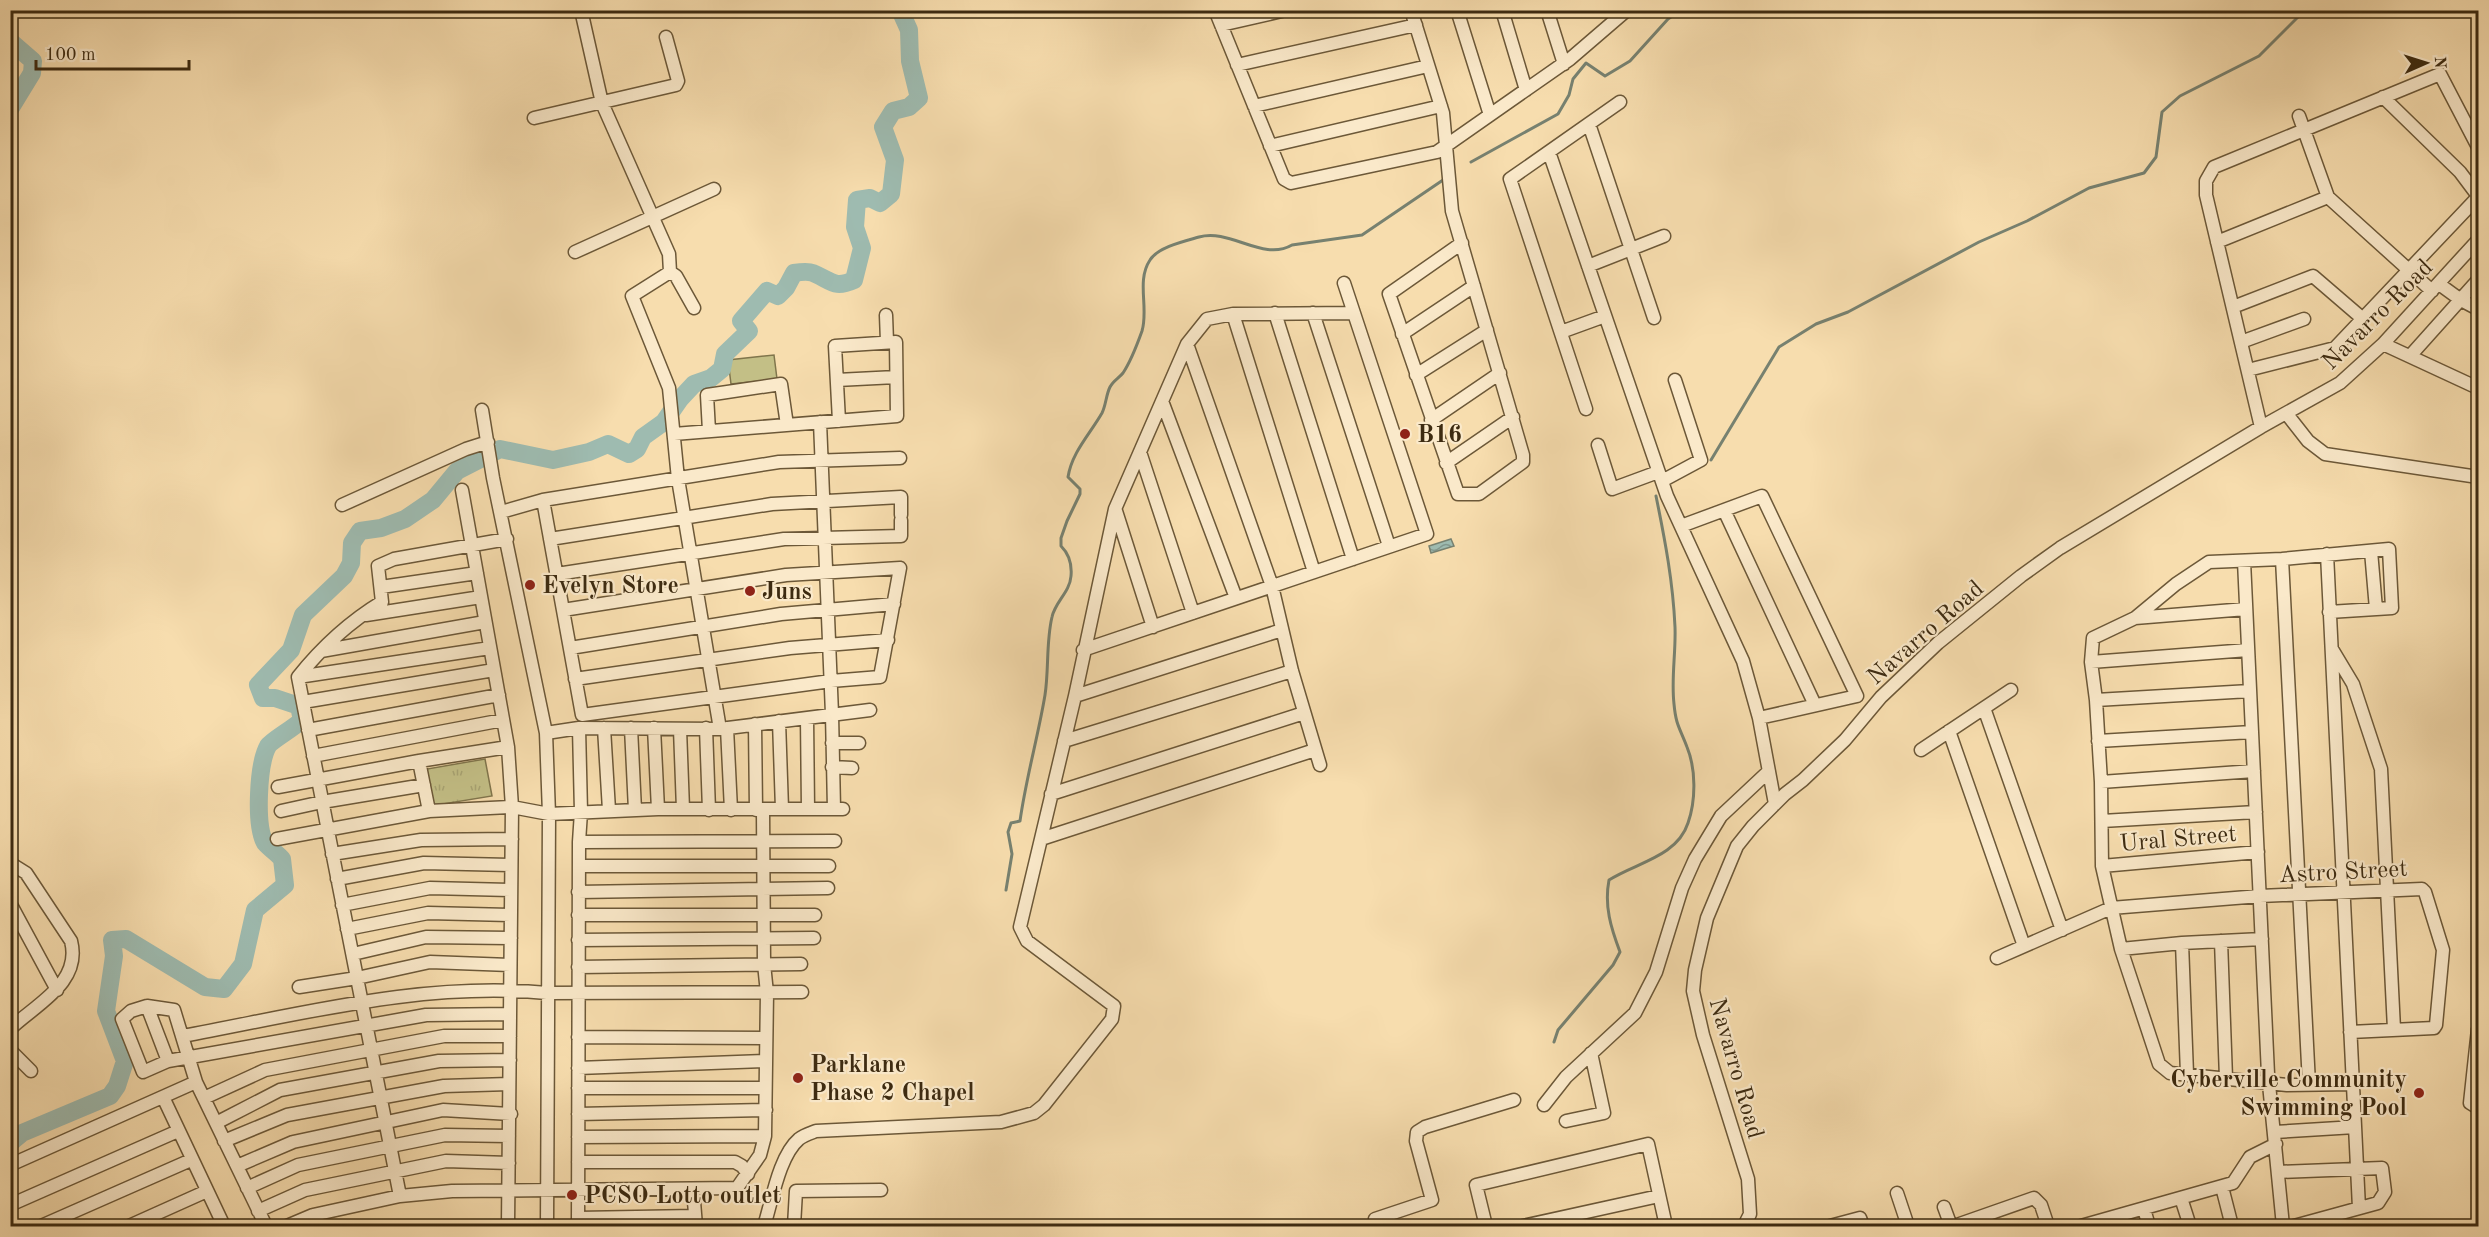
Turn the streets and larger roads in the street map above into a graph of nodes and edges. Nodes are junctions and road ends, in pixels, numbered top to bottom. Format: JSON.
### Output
{"nodes":[{"id":1,"x":581,"y":10,"type":"edge"},
{"id":2,"x":1215,"y":10,"type":"edge"},
{"id":3,"x":1286,"y":10,"type":"edge"},
{"id":4,"x":1411,"y":10,"type":"edge"},
{"id":5,"x":1457,"y":10,"type":"edge"},
{"id":6,"x":1502,"y":10,"type":"edge"},
{"id":7,"x":1547,"y":10,"type":"edge"},
{"id":8,"x":1627,"y":10,"type":"edge"},
{"id":9,"x":1416,"y":25,"type":"junction"},
{"id":10,"x":1221,"y":26,"type":"junction"},
{"id":11,"x":666,"y":37,"type":"dead end"},
{"id":12,"x":1564,"y":64,"type":"junction"},
{"id":13,"x":1237,"y":65,"type":"junction"},
{"id":14,"x":1428,"y":66,"type":"junction"},
{"id":15,"x":1526,"y":90,"type":"junction"},
{"id":16,"x":2383,"y":97,"type":"junction"},
{"id":17,"x":1620,"y":102,"type":"dead end"},
{"id":18,"x":602,"y":103,"type":"junction"},
{"id":19,"x":1254,"y":106,"type":"junction"},
{"id":20,"x":1441,"y":106,"type":"junction"},
{"id":21,"x":1490,"y":115,"type":"junction"},
{"id":22,"x":2299,"y":116,"type":"dead end"},
{"id":23,"x":534,"y":118,"type":"dead end"},
{"id":24,"x":1589,"y":124,"type":"junction"},
{"id":25,"x":2304,"y":130,"type":"junction"},
{"id":26,"x":1270,"y":146,"type":"junction"},
{"id":27,"x":1445,"y":146,"type":"junction"},
{"id":28,"x":2478,"y":147,"type":"edge"},
{"id":29,"x":1549,"y":152,"type":"junction"},
{"id":30,"x":714,"y":189,"type":"dead end"},
{"id":31,"x":2328,"y":197,"type":"junction"},
{"id":32,"x":2478,"y":197,"type":"edge"},
{"id":33,"x":653,"y":216,"type":"junction"},
{"id":34,"x":1664,"y":236,"type":"dead end"},
{"id":35,"x":2478,"y":240,"type":"edge"},
{"id":36,"x":2217,"y":242,"type":"junction"},
{"id":37,"x":1462,"y":243,"type":"junction"},
{"id":38,"x":1631,"y":249,"type":"junction"},
{"id":39,"x":576,"y":252,"type":"dead end"},
{"id":40,"x":1588,"y":266,"type":"junction"},
{"id":41,"x":2410,"y":271,"type":"junction"},
{"id":42,"x":670,"y":272,"type":"junction"},
{"id":43,"x":2478,"y":280,"type":"edge"},
{"id":44,"x":1344,"y":283,"type":"dead end"},
{"id":45,"x":1474,"y":286,"type":"junction"},
{"id":46,"x":2435,"y":287,"type":"junction"},
{"id":47,"x":2461,"y":300,"type":"junction"},
{"id":48,"x":2233,"y":307,"type":"junction"},
{"id":49,"x":694,"y":308,"type":"dead end"},
{"id":50,"x":2478,"y":309,"type":"edge"},
{"id":51,"x":1275,"y":313,"type":"junction"},
{"id":52,"x":1313,"y":313,"type":"junction"},
{"id":53,"x":1354,"y":313,"type":"junction"},
{"id":54,"x":1233,"y":314,"type":"junction"},
{"id":55,"x":886,"y":315,"type":"dead end"},
{"id":56,"x":1605,"y":316,"type":"junction"},
{"id":57,"x":1654,"y":318,"type":"dead end"},
{"id":58,"x":2304,"y":319,"type":"dead end"},
{"id":59,"x":2363,"y":319,"type":"junction"},
{"id":60,"x":1487,"y":330,"type":"junction"},
{"id":61,"x":1561,"y":332,"type":"junction"},
{"id":62,"x":1402,"y":334,"type":"junction"},
{"id":63,"x":887,"y":342,"type":"junction"},
{"id":64,"x":2241,"y":342,"type":"junction"},
{"id":65,"x":1187,"y":344,"type":"junction"},
{"id":66,"x":2383,"y":344,"type":"junction"},
{"id":67,"x":2410,"y":356,"type":"junction"},
{"id":68,"x":2248,"y":370,"type":"junction"},
{"id":69,"x":1500,"y":373,"type":"junction"},
{"id":70,"x":1416,"y":375,"type":"junction"},
{"id":71,"x":896,"y":377,"type":"junction"},
{"id":72,"x":837,"y":380,"type":"junction"},
{"id":73,"x":1675,"y":380,"type":"dead end"},
{"id":74,"x":2478,"y":388,"type":"edge"},
{"id":75,"x":1162,"y":401,"type":"junction"},
{"id":76,"x":1586,"y":409,"type":"dead end"},
{"id":77,"x":483,"y":410,"type":"dead end"},
{"id":78,"x":2286,"y":413,"type":"junction"},
{"id":79,"x":1512,"y":417,"type":"junction"},
{"id":80,"x":1431,"y":420,"type":"junction"},
{"id":81,"x":839,"y":421,"type":"junction"},
{"id":82,"x":820,"y":422,"type":"junction"},
{"id":83,"x":787,"y":425,"type":"junction"},
{"id":84,"x":2261,"y":427,"type":"junction"},
{"id":85,"x":709,"y":431,"type":"junction"},
{"id":86,"x":674,"y":434,"type":"junction"},
{"id":87,"x":488,"y":442,"type":"junction"},
{"id":88,"x":1598,"y":445,"type":"dead end"},
{"id":89,"x":1140,"y":452,"type":"junction"},
{"id":90,"x":900,"y":458,"type":"dead end"},
{"id":91,"x":821,"y":461,"type":"junction"},
{"id":92,"x":1446,"y":463,"type":"junction"},
{"id":93,"x":1660,"y":477,"type":"junction"},
{"id":94,"x":2478,"y":477,"type":"edge"},
{"id":95,"x":678,"y":479,"type":"junction"},
{"id":96,"x":462,"y":490,"type":"dead end"},
{"id":97,"x":543,"y":500,"type":"junction"},
{"id":98,"x":823,"y":501,"type":"junction"},
{"id":99,"x":342,"y":505,"type":"dead end"},
{"id":100,"x":1115,"y":509,"type":"junction"},
{"id":101,"x":1724,"y":510,"type":"junction"},
{"id":102,"x":501,"y":512,"type":"junction"},
{"id":103,"x":685,"y":516,"type":"junction"},
{"id":104,"x":1681,"y":526,"type":"junction"},
{"id":105,"x":824,"y":537,"type":"junction"},
{"id":106,"x":507,"y":539,"type":"junction"},
{"id":107,"x":550,"y":539,"type":"junction"},
{"id":108,"x":472,"y":546,"type":"junction"},
{"id":109,"x":1389,"y":546,"type":"junction"},
{"id":110,"x":2372,"y":550,"type":"junction"},
{"id":111,"x":691,"y":554,"type":"junction"},
{"id":112,"x":2327,"y":554,"type":"junction"},
{"id":113,"x":1353,"y":559,"type":"junction"},
{"id":114,"x":2282,"y":559,"type":"junction"},
{"id":115,"x":2244,"y":561,"type":"junction"},
{"id":116,"x":1314,"y":572,"type":"junction"},
{"id":117,"x":477,"y":573,"type":"junction"},
{"id":118,"x":826,"y":573,"type":"junction"},
{"id":119,"x":557,"y":574,"type":"junction"},
{"id":120,"x":1272,"y":586,"type":"junction"},
{"id":121,"x":381,"y":587,"type":"junction"},
{"id":122,"x":697,"y":590,"type":"junction"},
{"id":123,"x":481,"y":597,"type":"junction"},
{"id":124,"x":1236,"y":598,"type":"junction"},
{"id":125,"x":894,"y":604,"type":"junction"},
{"id":126,"x":2246,"y":609,"type":"junction"},
{"id":127,"x":2376,"y":609,"type":"junction"},
{"id":128,"x":563,"y":610,"type":"junction"},
{"id":129,"x":828,"y":610,"type":"junction"},
{"id":130,"x":2329,"y":612,"type":"junction"},
{"id":131,"x":1193,"y":613,"type":"junction"},
{"id":132,"x":359,"y":616,"type":"junction"},
{"id":133,"x":2135,"y":618,"type":"junction"},
{"id":134,"x":485,"y":622,"type":"junction"},
{"id":135,"x":703,"y":626,"type":"junction"},
{"id":136,"x":1153,"y":627,"type":"junction"},
{"id":137,"x":1282,"y":630,"type":"junction"},
{"id":138,"x":888,"y":640,"type":"junction"},
{"id":139,"x":341,"y":641,"type":"junction"},
{"id":140,"x":829,"y":646,"type":"junction"},
{"id":141,"x":490,"y":648,"type":"junction"},
{"id":142,"x":570,"y":648,"type":"junction"},
{"id":143,"x":2331,"y":648,"type":"junction"},
{"id":144,"x":1083,"y":650,"type":"junction"},
{"id":145,"x":2248,"y":650,"type":"junction"},
{"id":146,"x":709,"y":661,"type":"junction"},
{"id":147,"x":2091,"y":662,"type":"junction"},
{"id":148,"x":494,"y":670,"type":"junction"},
{"id":149,"x":1292,"y":671,"type":"junction"},
{"id":150,"x":298,"y":677,"type":"junction"},
{"id":151,"x":576,"y":680,"type":"junction"},
{"id":152,"x":831,"y":681,"type":"junction"},
{"id":153,"x":2011,"y":690,"type":"dead end"},
{"id":154,"x":2250,"y":691,"type":"junction"},
{"id":155,"x":499,"y":695,"type":"junction"},
{"id":156,"x":1075,"y":696,"type":"junction"},
{"id":157,"x":715,"y":697,"type":"junction"},
{"id":158,"x":2096,"y":700,"type":"junction"},
{"id":159,"x":303,"y":702,"type":"junction"},
{"id":160,"x":1815,"y":705,"type":"junction"},
{"id":161,"x":1984,"y":708,"type":"junction"},
{"id":162,"x":870,"y":710,"type":"dead end"},
{"id":163,"x":1304,"y":713,"type":"junction"},
{"id":164,"x":832,"y":714,"type":"junction"},
{"id":165,"x":1759,"y":717,"type":"junction"},
{"id":166,"x":807,"y":718,"type":"junction"},
{"id":167,"x":503,"y":720,"type":"junction"},
{"id":168,"x":779,"y":721,"type":"junction"},
{"id":169,"x":755,"y":724,"type":"junction"},
{"id":170,"x":579,"y":728,"type":"junction"},
{"id":171,"x":604,"y":728,"type":"junction"},
{"id":172,"x":631,"y":728,"type":"junction"},
{"id":173,"x":654,"y":728,"type":"junction"},
{"id":174,"x":724,"y":728,"type":"junction"},
{"id":175,"x":680,"y":729,"type":"junction"},
{"id":176,"x":706,"y":729,"type":"junction"},
{"id":177,"x":308,"y":730,"type":"junction"},
{"id":178,"x":1949,"y":731,"type":"junction"},
{"id":179,"x":2252,"y":732,"type":"junction"},
{"id":180,"x":546,"y":733,"type":"junction"},
{"id":181,"x":1064,"y":741,"type":"junction"},
{"id":182,"x":2098,"y":741,"type":"junction"},
{"id":183,"x":832,"y":743,"type":"junction"},
{"id":184,"x":859,"y":743,"type":"dead end"},
{"id":185,"x":508,"y":747,"type":"junction"},
{"id":186,"x":1315,"y":750,"type":"junction"},
{"id":187,"x":1921,"y":750,"type":"dead end"},
{"id":188,"x":313,"y":756,"type":"junction"},
{"id":189,"x":419,"y":761,"type":"junction"},
{"id":190,"x":1320,"y":765,"type":"dead end"},
{"id":191,"x":832,"y":767,"type":"junction"},
{"id":192,"x":852,"y":768,"type":"dead end"},
{"id":193,"x":1769,"y":771,"type":"junction"},
{"id":194,"x":2254,"y":771,"type":"junction"},
{"id":195,"x":318,"y":779,"type":"junction"},
{"id":196,"x":2101,"y":782,"type":"junction"},
{"id":197,"x":424,"y":784,"type":"junction"},
{"id":198,"x":278,"y":786,"type":"dead end"},
{"id":199,"x":1051,"y":794,"type":"junction"},
{"id":200,"x":322,"y":802,"type":"junction"},
{"id":201,"x":1775,"y":804,"type":"junction"},
{"id":202,"x":512,"y":807,"type":"junction"},
{"id":203,"x":658,"y":809,"type":"junction"},
{"id":204,"x":683,"y":809,"type":"junction"},
{"id":205,"x":808,"y":809,"type":"junction"},
{"id":206,"x":609,"y":810,"type":"junction"},
{"id":207,"x":635,"y":810,"type":"junction"},
{"id":208,"x":709,"y":810,"type":"junction"},
{"id":209,"x":731,"y":810,"type":"junction"},
{"id":210,"x":760,"y":810,"type":"junction"},
{"id":211,"x":782,"y":810,"type":"junction"},
{"id":212,"x":281,"y":811,"type":"dead end"},
{"id":213,"x":429,"y":811,"type":"junction"},
{"id":214,"x":581,"y":812,"type":"junction"},
{"id":215,"x":2256,"y":812,"type":"junction"},
{"id":216,"x":549,"y":814,"type":"junction"},
{"id":217,"x":2102,"y":821,"type":"junction"},
{"id":218,"x":329,"y":829,"type":"junction"},
{"id":219,"x":1041,"y":838,"type":"junction"},
{"id":220,"x":277,"y":839,"type":"dead end"},
{"id":221,"x":512,"y":839,"type":"junction"},
{"id":222,"x":764,"y":841,"type":"junction"},
{"id":223,"x":835,"y":841,"type":"dead end"},
{"id":224,"x":579,"y":842,"type":"junction"},
{"id":225,"x":2258,"y":852,"type":"junction"},
{"id":226,"x":332,"y":854,"type":"junction"},
{"id":227,"x":10,"y":863,"type":"edge"},
{"id":228,"x":512,"y":865,"type":"junction"},
{"id":229,"x":579,"y":866,"type":"junction"},
{"id":230,"x":765,"y":866,"type":"junction"},
{"id":231,"x":829,"y":866,"type":"dead end"},
{"id":232,"x":2102,"y":866,"type":"junction"},
{"id":233,"x":337,"y":879,"type":"junction"},
{"id":234,"x":828,"y":888,"type":"dead end"},
{"id":235,"x":511,"y":890,"type":"junction"},
{"id":236,"x":765,"y":891,"type":"junction"},
{"id":237,"x":2344,"y":891,"type":"junction"},
{"id":238,"x":2388,"y":891,"type":"junction"},
{"id":239,"x":579,"y":892,"type":"junction"},
{"id":240,"x":2300,"y":894,"type":"junction"},
{"id":241,"x":2260,"y":896,"type":"junction"},
{"id":242,"x":10,"y":903,"type":"edge"},
{"id":243,"x":342,"y":905,"type":"junction"},
{"id":244,"x":2111,"y":908,"type":"junction"},
{"id":245,"x":764,"y":914,"type":"junction"},
{"id":246,"x":511,"y":915,"type":"junction"},
{"id":247,"x":578,"y":915,"type":"junction"},
{"id":248,"x":815,"y":915,"type":"dead end"},
{"id":249,"x":347,"y":929,"type":"junction"},
{"id":250,"x":2062,"y":930,"type":"junction"},
{"id":251,"x":511,"y":938,"type":"junction"},
{"id":252,"x":814,"y":938,"type":"dead end"},
{"id":253,"x":765,"y":939,"type":"junction"},
{"id":254,"x":2262,"y":939,"type":"junction"},
{"id":255,"x":578,"y":940,"type":"junction"},
{"id":256,"x":2221,"y":941,"type":"junction"},
{"id":257,"x":2182,"y":943,"type":"junction"},
{"id":258,"x":2024,"y":946,"type":"junction"},
{"id":259,"x":2121,"y":949,"type":"junction"},
{"id":260,"x":353,"y":954,"type":"junction"},
{"id":261,"x":1997,"y":958,"type":"dead end"},
{"id":262,"x":764,"y":964,"type":"junction"},
{"id":263,"x":801,"y":964,"type":"dead end"},
{"id":264,"x":510,"y":965,"type":"junction"},
{"id":265,"x":579,"y":967,"type":"junction"},
{"id":266,"x":357,"y":978,"type":"junction"},
{"id":267,"x":299,"y":987,"type":"dead end"},
{"id":268,"x":510,"y":989,"type":"junction"},
{"id":269,"x":57,"y":990,"type":"junction"},
{"id":270,"x":802,"y":992,"type":"dead end"},
{"id":271,"x":547,"y":993,"type":"junction"},
{"id":272,"x":578,"y":993,"type":"junction"},
{"id":273,"x":766,"y":993,"type":"junction"},
{"id":274,"x":361,"y":1003,"type":"junction"},
{"id":275,"x":147,"y":1006,"type":"junction"},
{"id":276,"x":510,"y":1014,"type":"junction"},
{"id":277,"x":365,"y":1027,"type":"junction"},
{"id":278,"x":10,"y":1029,"type":"edge"},
{"id":279,"x":2394,"y":1029,"type":"junction"},
{"id":280,"x":2478,"y":1029,"type":"edge"},
{"id":281,"x":2350,"y":1032,"type":"junction"},
{"id":282,"x":183,"y":1036,"type":"junction"},
{"id":283,"x":510,"y":1036,"type":"junction"},
{"id":284,"x":578,"y":1037,"type":"junction"},
{"id":285,"x":766,"y":1038,"type":"junction"},
{"id":286,"x":10,"y":1050,"type":"edge"},
{"id":287,"x":371,"y":1050,"type":"junction"},
{"id":288,"x":1591,"y":1053,"type":"junction"},
{"id":289,"x":190,"y":1059,"type":"junction"},
{"id":290,"x":510,"y":1060,"type":"junction"},
{"id":291,"x":168,"y":1061,"type":"junction"},
{"id":292,"x":766,"y":1061,"type":"junction"},
{"id":293,"x":2477,"y":1063,"type":"edge"},
{"id":294,"x":578,"y":1068,"type":"junction"},
{"id":295,"x":31,"y":1071,"type":"dead end"},
{"id":296,"x":375,"y":1074,"type":"junction"},
{"id":297,"x":2187,"y":1074,"type":"junction"},
{"id":298,"x":2226,"y":1078,"type":"junction"},
{"id":299,"x":196,"y":1082,"type":"junction"},
{"id":300,"x":2269,"y":1082,"type":"junction"},
{"id":301,"x":509,"y":1084,"type":"junction"},
{"id":302,"x":2309,"y":1084,"type":"junction"},
{"id":303,"x":2353,"y":1084,"type":"junction"},
{"id":304,"x":578,"y":1088,"type":"junction"},
{"id":305,"x":765,"y":1088,"type":"junction"},
{"id":306,"x":163,"y":1096,"type":"junction"},
{"id":307,"x":204,"y":1098,"type":"junction"},
{"id":308,"x":380,"y":1098,"type":"junction"},
{"id":309,"x":1514,"y":1100,"type":"dead end"},
{"id":310,"x":1544,"y":1105,"type":"dead end"},
{"id":311,"x":2478,"y":1108,"type":"edge"},
{"id":312,"x":766,"y":1110,"type":"junction"},
{"id":313,"x":511,"y":1114,"type":"junction"},
{"id":314,"x":578,"y":1114,"type":"junction"},
{"id":315,"x":1566,"y":1121,"type":"dead end"},
{"id":316,"x":385,"y":1122,"type":"junction"},
{"id":317,"x":216,"y":1123,"type":"junction"},
{"id":318,"x":2355,"y":1127,"type":"junction"},
{"id":319,"x":178,"y":1131,"type":"junction"},
{"id":320,"x":510,"y":1136,"type":"junction"},
{"id":321,"x":765,"y":1136,"type":"junction"},
{"id":322,"x":578,"y":1137,"type":"junction"},
{"id":323,"x":2275,"y":1138,"type":"junction"},
{"id":324,"x":225,"y":1141,"type":"junction"},
{"id":325,"x":390,"y":1147,"type":"junction"},
{"id":326,"x":191,"y":1160,"type":"junction"},
{"id":327,"x":578,"y":1162,"type":"junction"},
{"id":328,"x":509,"y":1163,"type":"junction"},
{"id":329,"x":10,"y":1165,"type":"edge"},
{"id":330,"x":237,"y":1166,"type":"junction"},
{"id":331,"x":2357,"y":1168,"type":"junction"},
{"id":332,"x":394,"y":1171,"type":"junction"},
{"id":333,"x":2278,"y":1172,"type":"junction"},
{"id":334,"x":748,"y":1174,"type":"junction"},
{"id":335,"x":2222,"y":1187,"type":"junction"},
{"id":336,"x":247,"y":1188,"type":"junction"},
{"id":337,"x":693,"y":1189,"type":"junction"},
{"id":338,"x":510,"y":1190,"type":"junction"},
{"id":339,"x":578,"y":1190,"type":"junction"},
{"id":340,"x":881,"y":1190,"type":"dead end"},
{"id":341,"x":207,"y":1191,"type":"junction"},
{"id":342,"x":548,"y":1192,"type":"junction"},
{"id":343,"x":1897,"y":1193,"type":"dead end"},
{"id":344,"x":1659,"y":1196,"type":"junction"},
{"id":345,"x":400,"y":1197,"type":"junction"},
{"id":346,"x":2181,"y":1198,"type":"junction"},
{"id":347,"x":10,"y":1205,"type":"edge"},
{"id":348,"x":1944,"y":1207,"type":"dead end"},
{"id":349,"x":2359,"y":1208,"type":"junction"},
{"id":350,"x":2144,"y":1209,"type":"junction"},
{"id":351,"x":258,"y":1211,"type":"junction"},
{"id":352,"x":695,"y":1221,"type":"edge"},
{"id":353,"x":578,"y":1222,"type":"edge"},
{"id":354,"x":2105,"y":1223,"type":"edge"},
{"id":355,"x":223,"y":1226,"type":"edge"},
{"id":356,"x":41,"y":1227,"type":"edge"},
{"id":357,"x":129,"y":1227,"type":"edge"},
{"id":358,"x":266,"y":1227,"type":"edge"},
{"id":359,"x":287,"y":1227,"type":"edge"},
{"id":360,"x":508,"y":1227,"type":"edge"},
{"id":361,"x":547,"y":1227,"type":"edge"},
{"id":362,"x":764,"y":1227,"type":"edge"},
{"id":363,"x":794,"y":1227,"type":"edge"},
{"id":364,"x":1377,"y":1227,"type":"edge"},
{"id":365,"x":1486,"y":1227,"type":"edge"},
{"id":366,"x":1523,"y":1227,"type":"edge"},
{"id":367,"x":1666,"y":1227,"type":"edge"},
{"id":368,"x":1743,"y":1227,"type":"edge"},
{"id":369,"x":1830,"y":1227,"type":"edge"},
{"id":370,"x":1863,"y":1227,"type":"edge"},
{"id":371,"x":1908,"y":1227,"type":"edge"},
{"id":372,"x":1953,"y":1227,"type":"edge"},
{"id":373,"x":2048,"y":1227,"type":"edge"},
{"id":374,"x":2080,"y":1227,"type":"edge"},
{"id":375,"x":2149,"y":1227,"type":"edge"},
{"id":376,"x":2190,"y":1227,"type":"edge"},
{"id":377,"x":2232,"y":1227,"type":"edge"},
{"id":378,"x":2283,"y":1227,"type":"edge"},
{"id":379,"x":2294,"y":1227,"type":"edge"}],
"edges":[{"from":1,"to":18,"type":"street"},
{"from":2,"to":10,"type":"street"},
{"from":3,"to":10,"type":"street"},
{"from":4,"to":9,"type":"street"},
{"from":5,"to":21,"type":"street"},
{"from":6,"to":15,"type":"street"},
{"from":7,"to":12,"type":"street"},
{"from":8,"to":12,"type":"street"},
{"from":9,"to":13,"type":"street"},
{"from":9,"to":14,"type":"street"},
{"from":10,"to":13,"type":"street"},
{"from":11,"to":18,"type":"street"},
{"from":12,"to":15,"type":"street"},
{"from":13,"to":19,"type":"street"},
{"from":14,"to":19,"type":"street"},
{"from":14,"to":20,"type":"street"},
{"from":15,"to":21,"type":"street"},
{"from":16,"to":25,"type":"street"},
{"from":16,"to":28,"type":"street"},
{"from":16,"to":32,"type":"street"},
{"from":17,"to":24,"type":"street"},
{"from":18,"to":23,"type":"street"},
{"from":18,"to":33,"type":"street"},
{"from":19,"to":26,"type":"street"},
{"from":20,"to":26,"type":"street"},
{"from":20,"to":27,"type":"street"},
{"from":21,"to":27,"type":"street"},
{"from":22,"to":25,"type":"street"},
{"from":24,"to":29,"type":"street"},
{"from":24,"to":38,"type":"street"},
{"from":25,"to":31,"type":"street"},
{"from":25,"to":36,"type":"street"},
{"from":26,"to":27,"type":"street"},
{"from":27,"to":37,"type":"street"},
{"from":29,"to":40,"type":"street"},
{"from":29,"to":61,"type":"street"},
{"from":30,"to":33,"type":"street"},
{"from":31,"to":36,"type":"street"},
{"from":31,"to":41,"type":"street"},
{"from":32,"to":41,"type":"street"},
{"from":33,"to":39,"type":"street"},
{"from":33,"to":42,"type":"street"},
{"from":34,"to":38,"type":"street"},
{"from":35,"to":46,"type":"street","name":"Navarro Road"},
{"from":36,"to":48,"type":"street"},
{"from":37,"to":45,"type":"street"},
{"from":37,"to":62,"type":"street"},
{"from":38,"to":40,"type":"street"},
{"from":38,"to":57,"type":"street"},
{"from":40,"to":56,"type":"street"},
{"from":41,"to":46,"type":"street"},
{"from":41,"to":59,"type":"street"},
{"from":42,"to":49,"type":"street"},
{"from":42,"to":86,"type":"street"},
{"from":43,"to":47,"type":"street"},
{"from":44,"to":53,"type":"street"},
{"from":45,"to":60,"type":"street"},
{"from":45,"to":62,"type":"street"},
{"from":46,"to":47,"type":"street"},
{"from":46,"to":66,"type":"street","name":"Navarro Road"},
{"from":47,"to":50,"type":"street"},
{"from":47,"to":67,"type":"street"},
{"from":48,"to":59,"type":"street"},
{"from":48,"to":64,"type":"street"},
{"from":51,"to":52,"type":"street"},
{"from":51,"to":54,"type":"street"},
{"from":51,"to":113,"type":"street"},
{"from":52,"to":53,"type":"street"},
{"from":52,"to":109,"type":"street"},
{"from":53,"to":109,"type":"street"},
{"from":54,"to":65,"type":"street"},
{"from":54,"to":116,"type":"street"},
{"from":55,"to":63,"type":"street"},
{"from":56,"to":61,"type":"street"},
{"from":56,"to":93,"type":"street"},
{"from":58,"to":64,"type":"street"},
{"from":59,"to":68,"type":"street"},
{"from":60,"to":69,"type":"street"},
{"from":60,"to":70,"type":"street"},
{"from":61,"to":76,"type":"street"},
{"from":62,"to":70,"type":"street"},
{"from":63,"to":71,"type":"street"},
{"from":63,"to":72,"type":"street"},
{"from":64,"to":68,"type":"street"},
{"from":65,"to":75,"type":"street"},
{"from":65,"to":120,"type":"street"},
{"from":66,"to":67,"type":"street"},
{"from":66,"to":78,"type":"street","name":"Navarro Road"},
{"from":67,"to":74,"type":"street"},
{"from":68,"to":84,"type":"street"},
{"from":69,"to":79,"type":"street"},
{"from":69,"to":80,"type":"street"},
{"from":70,"to":80,"type":"street"},
{"from":71,"to":72,"type":"street"},
{"from":71,"to":81,"type":"street"},
{"from":72,"to":81,"type":"street"},
{"from":73,"to":93,"type":"street"},
{"from":75,"to":89,"type":"street"},
{"from":75,"to":124,"type":"street"},
{"from":77,"to":87,"type":"street"},
{"from":78,"to":84,"type":"street","name":"Navarro Road"},
{"from":78,"to":94,"type":"street"},
{"from":79,"to":92,"type":"street"},
{"from":79,"to":92,"type":"street"},
{"from":80,"to":92,"type":"street"},
{"from":81,"to":82,"type":"street"},
{"from":82,"to":83,"type":"street"},
{"from":82,"to":91,"type":"street"},
{"from":83,"to":85,"type":"street"},
{"from":83,"to":85,"type":"street"},
{"from":84,"to":201,"type":"street","name":"Navarro Road"},
{"from":85,"to":86,"type":"street"},
{"from":86,"to":95,"type":"street"},
{"from":87,"to":99,"type":"street"},
{"from":87,"to":102,"type":"street"},
{"from":88,"to":93,"type":"street"},
{"from":89,"to":100,"type":"street"},
{"from":89,"to":131,"type":"street"},
{"from":90,"to":91,"type":"street"},
{"from":91,"to":95,"type":"street"},
{"from":91,"to":98,"type":"street"},
{"from":93,"to":104,"type":"street"},
{"from":95,"to":97,"type":"street"},
{"from":95,"to":103,"type":"street"},
{"from":96,"to":108,"type":"street"},
{"from":97,"to":102,"type":"street"},
{"from":97,"to":107,"type":"street"},
{"from":98,"to":103,"type":"street"},
{"from":98,"to":105,"type":"street"},
{"from":98,"to":105,"type":"street"},
{"from":100,"to":136,"type":"street"},
{"from":100,"to":144,"type":"street"},
{"from":101,"to":104,"type":"street"},
{"from":101,"to":160,"type":"street"},
{"from":101,"to":160,"type":"street"},
{"from":102,"to":106,"type":"street"},
{"from":103,"to":107,"type":"street"},
{"from":103,"to":111,"type":"street"},
{"from":104,"to":165,"type":"street"},
{"from":105,"to":111,"type":"street"},
{"from":105,"to":118,"type":"street"},
{"from":106,"to":108,"type":"street"},
{"from":106,"to":180,"type":"street"},
{"from":107,"to":119,"type":"street"},
{"from":108,"to":117,"type":"street"},
{"from":108,"to":121,"type":"street"},
{"from":109,"to":113,"type":"street"},
{"from":110,"to":112,"type":"street"},
{"from":110,"to":127,"type":"street"},
{"from":110,"to":127,"type":"street"},
{"from":111,"to":119,"type":"street"},
{"from":111,"to":122,"type":"street"},
{"from":112,"to":114,"type":"street"},
{"from":112,"to":130,"type":"street"},
{"from":113,"to":116,"type":"street"},
{"from":114,"to":115,"type":"street"},
{"from":114,"to":240,"type":"street"},
{"from":115,"to":126,"type":"street"},
{"from":115,"to":133,"type":"street"},
{"from":116,"to":120,"type":"street"},
{"from":117,"to":121,"type":"street"},
{"from":117,"to":123,"type":"street"},
{"from":118,"to":122,"type":"street"},
{"from":118,"to":125,"type":"street"},
{"from":118,"to":129,"type":"street"},
{"from":119,"to":128,"type":"street"},
{"from":120,"to":124,"type":"street"},
{"from":120,"to":137,"type":"street"},
{"from":121,"to":132,"type":"street"},
{"from":122,"to":128,"type":"street"},
{"from":122,"to":135,"type":"street"},
{"from":123,"to":132,"type":"street"},
{"from":123,"to":134,"type":"street"},
{"from":124,"to":131,"type":"street"},
{"from":125,"to":129,"type":"street"},
{"from":125,"to":138,"type":"street"},
{"from":126,"to":133,"type":"street"},
{"from":126,"to":145,"type":"street"},
{"from":127,"to":130,"type":"street"},
{"from":128,"to":142,"type":"street"},
{"from":129,"to":135,"type":"street"},
{"from":129,"to":140,"type":"street"},
{"from":130,"to":143,"type":"street"},
{"from":131,"to":136,"type":"street"},
{"from":132,"to":139,"type":"street"},
{"from":133,"to":147,"type":"street"},
{"from":134,"to":139,"type":"street"},
{"from":134,"to":141,"type":"street"},
{"from":135,"to":142,"type":"street"},
{"from":135,"to":146,"type":"street"},
{"from":136,"to":144,"type":"street"},
{"from":137,"to":149,"type":"street"},
{"from":137,"to":156,"type":"street"},
{"from":138,"to":140,"type":"street"},
{"from":138,"to":152,"type":"street"},
{"from":139,"to":150,"type":"street"},
{"from":140,"to":146,"type":"street"},
{"from":140,"to":152,"type":"street"},
{"from":141,"to":148,"type":"street"},
{"from":141,"to":150,"type":"street"},
{"from":142,"to":151,"type":"street"},
{"from":143,"to":237,"type":"street"},
{"from":143,"to":238,"type":"street"},
{"from":144,"to":156,"type":"street"},
{"from":145,"to":147,"type":"street"},
{"from":145,"to":154,"type":"street"},
{"from":146,"to":151,"type":"street"},
{"from":146,"to":157,"type":"street"},
{"from":147,"to":158,"type":"street"},
{"from":148,"to":155,"type":"street"},
{"from":148,"to":159,"type":"street"},
{"from":149,"to":163,"type":"street"},
{"from":149,"to":181,"type":"street"},
{"from":150,"to":159,"type":"street"},
{"from":151,"to":157,"type":"street"},
{"from":152,"to":157,"type":"street"},
{"from":152,"to":164,"type":"street"},
{"from":153,"to":161,"type":"street"},
{"from":154,"to":158,"type":"street"},
{"from":154,"to":179,"type":"street"},
{"from":155,"to":167,"type":"street"},
{"from":155,"to":177,"type":"street"},
{"from":156,"to":181,"type":"street"},
{"from":157,"to":174,"type":"street"},
{"from":158,"to":182,"type":"street"},
{"from":159,"to":177,"type":"street"},
{"from":160,"to":165,"type":"street"},
{"from":161,"to":178,"type":"street"},
{"from":161,"to":250,"type":"street"},
{"from":162,"to":164,"type":"street"},
{"from":163,"to":186,"type":"street"},
{"from":163,"to":199,"type":"street"},
{"from":164,"to":166,"type":"street"},
{"from":164,"to":183,"type":"street"},
{"from":165,"to":193,"type":"street"},
{"from":166,"to":168,"type":"street"},
{"from":166,"to":205,"type":"street"},
{"from":167,"to":185,"type":"street"},
{"from":167,"to":188,"type":"street"},
{"from":168,"to":169,"type":"street"},
{"from":168,"to":211,"type":"street"},
{"from":169,"to":174,"type":"street"},
{"from":169,"to":210,"type":"street"},
{"from":170,"to":171,"type":"street"},
{"from":170,"to":180,"type":"street"},
{"from":170,"to":214,"type":"street"},
{"from":171,"to":172,"type":"street"},
{"from":171,"to":206,"type":"street"},
{"from":172,"to":173,"type":"street"},
{"from":172,"to":207,"type":"street"},
{"from":173,"to":175,"type":"street"},
{"from":173,"to":203,"type":"street"},
{"from":174,"to":176,"type":"street"},
{"from":174,"to":209,"type":"street"},
{"from":175,"to":176,"type":"street"},
{"from":175,"to":204,"type":"street"},
{"from":176,"to":208,"type":"street"},
{"from":177,"to":188,"type":"street"},
{"from":178,"to":187,"type":"street"},
{"from":178,"to":258,"type":"street"},
{"from":179,"to":182,"type":"street"},
{"from":179,"to":194,"type":"street"},
{"from":180,"to":216,"type":"street"},
{"from":181,"to":199,"type":"street"},
{"from":182,"to":196,"type":"street"},
{"from":183,"to":184,"type":"street"},
{"from":183,"to":191,"type":"street"},
{"from":185,"to":189,"type":"street"},
{"from":185,"to":202,"type":"street"},
{"from":186,"to":190,"type":"street"},
{"from":186,"to":219,"type":"street"},
{"from":188,"to":195,"type":"street"},
{"from":189,"to":195,"type":"street"},
{"from":189,"to":197,"type":"street"},
{"from":191,"to":192,"type":"street"},
{"from":191,"to":205,"type":"street"},
{"from":193,"to":201,"type":"street"},
{"from":193,"to":288,"type":"street"},
{"from":194,"to":196,"type":"street"},
{"from":194,"to":215,"type":"street"},
{"from":195,"to":198,"type":"street"},
{"from":195,"to":200,"type":"street"},
{"from":196,"to":217,"type":"street"},
{"from":197,"to":200,"type":"street"},
{"from":197,"to":213,"type":"street"},
{"from":199,"to":219,"type":"street"},
{"from":200,"to":212,"type":"street"},
{"from":200,"to":218,"type":"street"},
{"from":201,"to":368,"type":"street","name":"Navarro Road"},
{"from":202,"to":213,"type":"street"},
{"from":202,"to":216,"type":"street"},
{"from":202,"to":221,"type":"street"},
{"from":203,"to":204,"type":"street"},
{"from":203,"to":207,"type":"street"},
{"from":204,"to":208,"type":"street"},
{"from":205,"to":211,"type":"street"},
{"from":206,"to":207,"type":"street"},
{"from":206,"to":214,"type":"street"},
{"from":208,"to":209,"type":"street"},
{"from":209,"to":210,"type":"street"},
{"from":210,"to":211,"type":"street"},
{"from":210,"to":222,"type":"street"},
{"from":213,"to":218,"type":"street"},
{"from":214,"to":216,"type":"street"},
{"from":214,"to":224,"type":"street"},
{"from":215,"to":217,"type":"street"},
{"from":215,"to":225,"type":"street"},
{"from":216,"to":271,"type":"street"},
{"from":217,"to":232,"type":"street"},
{"from":218,"to":220,"type":"street"},
{"from":218,"to":226,"type":"street"},
{"from":219,"to":362,"type":"street"},
{"from":221,"to":226,"type":"street"},
{"from":221,"to":228,"type":"street"},
{"from":222,"to":223,"type":"street"},
{"from":222,"to":224,"type":"street"},
{"from":222,"to":230,"type":"street"},
{"from":224,"to":229,"type":"street"},
{"from":225,"to":232,"type":"street","name":"Ural Street"},
{"from":225,"to":241,"type":"street"},
{"from":226,"to":233,"type":"street"},
{"from":227,"to":269,"type":"street"},
{"from":228,"to":233,"type":"street"},
{"from":228,"to":235,"type":"street"},
{"from":229,"to":230,"type":"street"},
{"from":229,"to":239,"type":"street"},
{"from":230,"to":231,"type":"street"},
{"from":230,"to":236,"type":"street"},
{"from":232,"to":244,"type":"street"},
{"from":233,"to":243,"type":"street"},
{"from":234,"to":236,"type":"street"},
{"from":235,"to":243,"type":"street"},
{"from":235,"to":246,"type":"street"},
{"from":236,"to":239,"type":"street"},
{"from":236,"to":245,"type":"street"},
{"from":237,"to":238,"type":"street","name":"Astro Street"},
{"from":237,"to":240,"type":"street","name":"Astro Street"},
{"from":237,"to":281,"type":"street"},
{"from":238,"to":279,"type":"street"},
{"from":238,"to":279,"type":"street","name":"Astro Street"},
{"from":239,"to":247,"type":"street"},
{"from":240,"to":241,"type":"street","name":"Astro Street"},
{"from":240,"to":302,"type":"street"},
{"from":241,"to":244,"type":"street","name":"Astro Street"},
{"from":241,"to":254,"type":"street"},
{"from":242,"to":269,"type":"street"},
{"from":243,"to":249,"type":"street"},
{"from":244,"to":250,"type":"street","name":"Astro Street"},
{"from":244,"to":259,"type":"street"},
{"from":245,"to":247,"type":"street"},
{"from":245,"to":248,"type":"street"},
{"from":245,"to":253,"type":"street"},
{"from":246,"to":249,"type":"street"},
{"from":246,"to":251,"type":"street"},
{"from":247,"to":255,"type":"street"},
{"from":249,"to":260,"type":"street"},
{"from":250,"to":258,"type":"street","name":"Astro Street"},
{"from":251,"to":260,"type":"street"},
{"from":251,"to":264,"type":"street"},
{"from":252,"to":253,"type":"street"},
{"from":253,"to":255,"type":"street"},
{"from":253,"to":262,"type":"street"},
{"from":254,"to":256,"type":"street"},
{"from":254,"to":300,"type":"street"},
{"from":255,"to":265,"type":"street"},
{"from":256,"to":257,"type":"street"},
{"from":256,"to":298,"type":"street"},
{"from":257,"to":259,"type":"street"},
{"from":257,"to":297,"type":"street"},
{"from":258,"to":261,"type":"street","name":"Astro Street"},
{"from":259,"to":297,"type":"street"},
{"from":260,"to":266,"type":"street"},
{"from":262,"to":263,"type":"street"},
{"from":262,"to":265,"type":"street"},
{"from":262,"to":273,"type":"street"},
{"from":264,"to":266,"type":"street"},
{"from":264,"to":268,"type":"street"},
{"from":265,"to":272,"type":"street"},
{"from":266,"to":267,"type":"street"},
{"from":266,"to":274,"type":"street"},
{"from":268,"to":271,"type":"street"},
{"from":268,"to":274,"type":"street"},
{"from":268,"to":276,"type":"street"},
{"from":269,"to":278,"type":"street"},
{"from":270,"to":273,"type":"street"},
{"from":271,"to":272,"type":"street"},
{"from":271,"to":342,"type":"street"},
{"from":272,"to":273,"type":"street"},
{"from":272,"to":284,"type":"street"},
{"from":273,"to":285,"type":"street"},
{"from":274,"to":277,"type":"street"},
{"from":274,"to":282,"type":"street"},
{"from":275,"to":282,"type":"street"},
{"from":275,"to":291,"type":"street"},
{"from":275,"to":291,"type":"street"},
{"from":276,"to":277,"type":"street"},
{"from":276,"to":283,"type":"street"},
{"from":277,"to":287,"type":"street"},
{"from":277,"to":289,"type":"street"},
{"from":279,"to":281,"type":"street","name":"Astro Street"},
{"from":280,"to":293,"type":"street"},
{"from":281,"to":303,"type":"street"},
{"from":282,"to":289,"type":"street"},
{"from":283,"to":287,"type":"street"},
{"from":283,"to":290,"type":"street"},
{"from":284,"to":285,"type":"street"},
{"from":284,"to":294,"type":"street"},
{"from":285,"to":292,"type":"street"},
{"from":286,"to":295,"type":"street"},
{"from":287,"to":296,"type":"street"},
{"from":287,"to":307,"type":"street"},
{"from":288,"to":310,"type":"street"},
{"from":288,"to":315,"type":"street"},
{"from":289,"to":291,"type":"street"},
{"from":289,"to":299,"type":"street"},
{"from":290,"to":296,"type":"street"},
{"from":290,"to":301,"type":"street"},
{"from":292,"to":294,"type":"street"},
{"from":292,"to":305,"type":"street"},
{"from":293,"to":311,"type":"street"},
{"from":294,"to":304,"type":"street"},
{"from":296,"to":308,"type":"street"},
{"from":296,"to":317,"type":"street"},
{"from":297,"to":298,"type":"street"},
{"from":298,"to":300,"type":"street"},
{"from":299,"to":306,"type":"street"},
{"from":299,"to":307,"type":"street"},
{"from":300,"to":302,"type":"street"},
{"from":300,"to":323,"type":"street"},
{"from":301,"to":308,"type":"street"},
{"from":301,"to":313,"type":"street"},
{"from":302,"to":303,"type":"street"},
{"from":303,"to":318,"type":"street"},
{"from":304,"to":305,"type":"street"},
{"from":304,"to":314,"type":"street"},
{"from":305,"to":312,"type":"street"},
{"from":306,"to":319,"type":"street"},
{"from":306,"to":329,"type":"street"},
{"from":307,"to":317,"type":"street"},
{"from":308,"to":316,"type":"street"},
{"from":308,"to":324,"type":"street"},
{"from":309,"to":364,"type":"street"},
{"from":312,"to":314,"type":"street"},
{"from":312,"to":321,"type":"street"},
{"from":313,"to":316,"type":"street"},
{"from":313,"to":320,"type":"street"},
{"from":314,"to":322,"type":"street"},
{"from":316,"to":325,"type":"street"},
{"from":316,"to":330,"type":"street"},
{"from":317,"to":324,"type":"street"},
{"from":318,"to":323,"type":"street"},
{"from":318,"to":331,"type":"street"},
{"from":319,"to":326,"type":"street"},
{"from":319,"to":347,"type":"street"},
{"from":320,"to":325,"type":"street"},
{"from":320,"to":328,"type":"street"},
{"from":321,"to":322,"type":"street"},
{"from":321,"to":334,"type":"street"},
{"from":322,"to":327,"type":"street"},
{"from":323,"to":333,"type":"street"},
{"from":323,"to":335,"type":"street"},
{"from":324,"to":330,"type":"street"},
{"from":325,"to":332,"type":"street"},
{"from":325,"to":336,"type":"street"},
{"from":326,"to":341,"type":"street"},
{"from":326,"to":356,"type":"street"},
{"from":327,"to":334,"type":"street"},
{"from":327,"to":339,"type":"street"},
{"from":328,"to":332,"type":"street"},
{"from":328,"to":338,"type":"street"},
{"from":330,"to":336,"type":"street"},
{"from":331,"to":333,"type":"street"},
{"from":331,"to":349,"type":"street"},
{"from":331,"to":349,"type":"street"},
{"from":332,"to":345,"type":"street"},
{"from":332,"to":351,"type":"street"},
{"from":333,"to":378,"type":"street"},
{"from":334,"to":337,"type":"street"},
{"from":335,"to":346,"type":"street"},
{"from":335,"to":377,"type":"street"},
{"from":336,"to":351,"type":"street"},
{"from":337,"to":339,"type":"street"},
{"from":337,"to":352,"type":"street"},
{"from":338,"to":342,"type":"street"},
{"from":338,"to":345,"type":"street"},
{"from":338,"to":360,"type":"street"},
{"from":339,"to":342,"type":"street"},
{"from":339,"to":353,"type":"street"},
{"from":340,"to":363,"type":"street"},
{"from":341,"to":355,"type":"street"},
{"from":341,"to":357,"type":"street"},
{"from":342,"to":361,"type":"street"},
{"from":343,"to":371,"type":"street"},
{"from":344,"to":365,"type":"street"},
{"from":344,"to":366,"type":"street"},
{"from":344,"to":367,"type":"street"},
{"from":345,"to":359,"type":"street"},
{"from":346,"to":350,"type":"street"},
{"from":346,"to":376,"type":"street"},
{"from":348,"to":372,"type":"street"},
{"from":349,"to":379,"type":"street"},
{"from":350,"to":354,"type":"street"},
{"from":350,"to":375,"type":"street"},
{"from":351,"to":358,"type":"street"},
{"from":352,"to":353,"type":"street"},
{"from":354,"to":374,"type":"street"},
{"from":369,"to":370,"type":"street"},
{"from":372,"to":373,"type":"street"}]}
